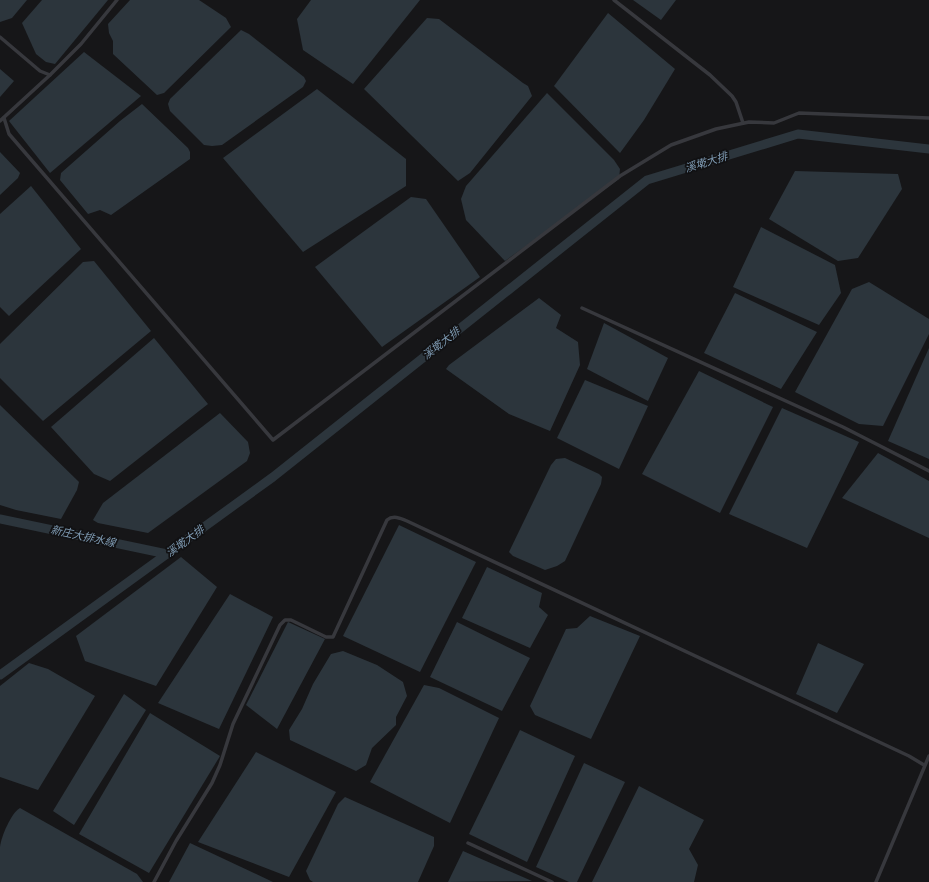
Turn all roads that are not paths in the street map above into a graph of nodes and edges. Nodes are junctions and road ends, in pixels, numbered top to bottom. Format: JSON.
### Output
{"nodes":[{"id":1,"x":117,"y":0,"type":"edge"},
{"id":2,"x":614,"y":0,"type":"edge"},
{"id":3,"x":0,"y":37,"type":"edge"},
{"id":4,"x":50,"y":75,"type":"junction"},
{"id":5,"x":4,"y":118,"type":"junction"},
{"id":6,"x":929,"y":118,"type":"edge"},
{"id":7,"x":0,"y":121,"type":"edge"},
{"id":8,"x":743,"y":123,"type":"junction"},
{"id":9,"x":582,"y":308,"type":"dead end"},
{"id":10,"x":929,"y":471,"type":"edge"},
{"id":11,"x":929,"y":756,"type":"edge"},
{"id":12,"x":924,"y":765,"type":"junction"},
{"id":13,"x":468,"y":844,"type":"dead end"},
{"id":14,"x":154,"y":882,"type":"edge"},
{"id":15,"x":552,"y":882,"type":"edge"},
{"id":16,"x":876,"y":882,"type":"edge"}],
"edges":[{"from":1,"to":4,"type":"lane"},
{"from":2,"to":8,"type":"lane"},
{"from":3,"to":4,"type":"lane"},
{"from":4,"to":5,"type":"lane"},
{"from":5,"to":7,"type":"lane"},
{"from":5,"to":8,"type":"lane"},
{"from":6,"to":8,"type":"lane"},
{"from":9,"to":10,"type":"lane"},
{"from":11,"to":12,"type":"lane"},
{"from":12,"to":14,"type":"lane"},
{"from":12,"to":16,"type":"lane"},
{"from":13,"to":15,"type":"lane"}]}
